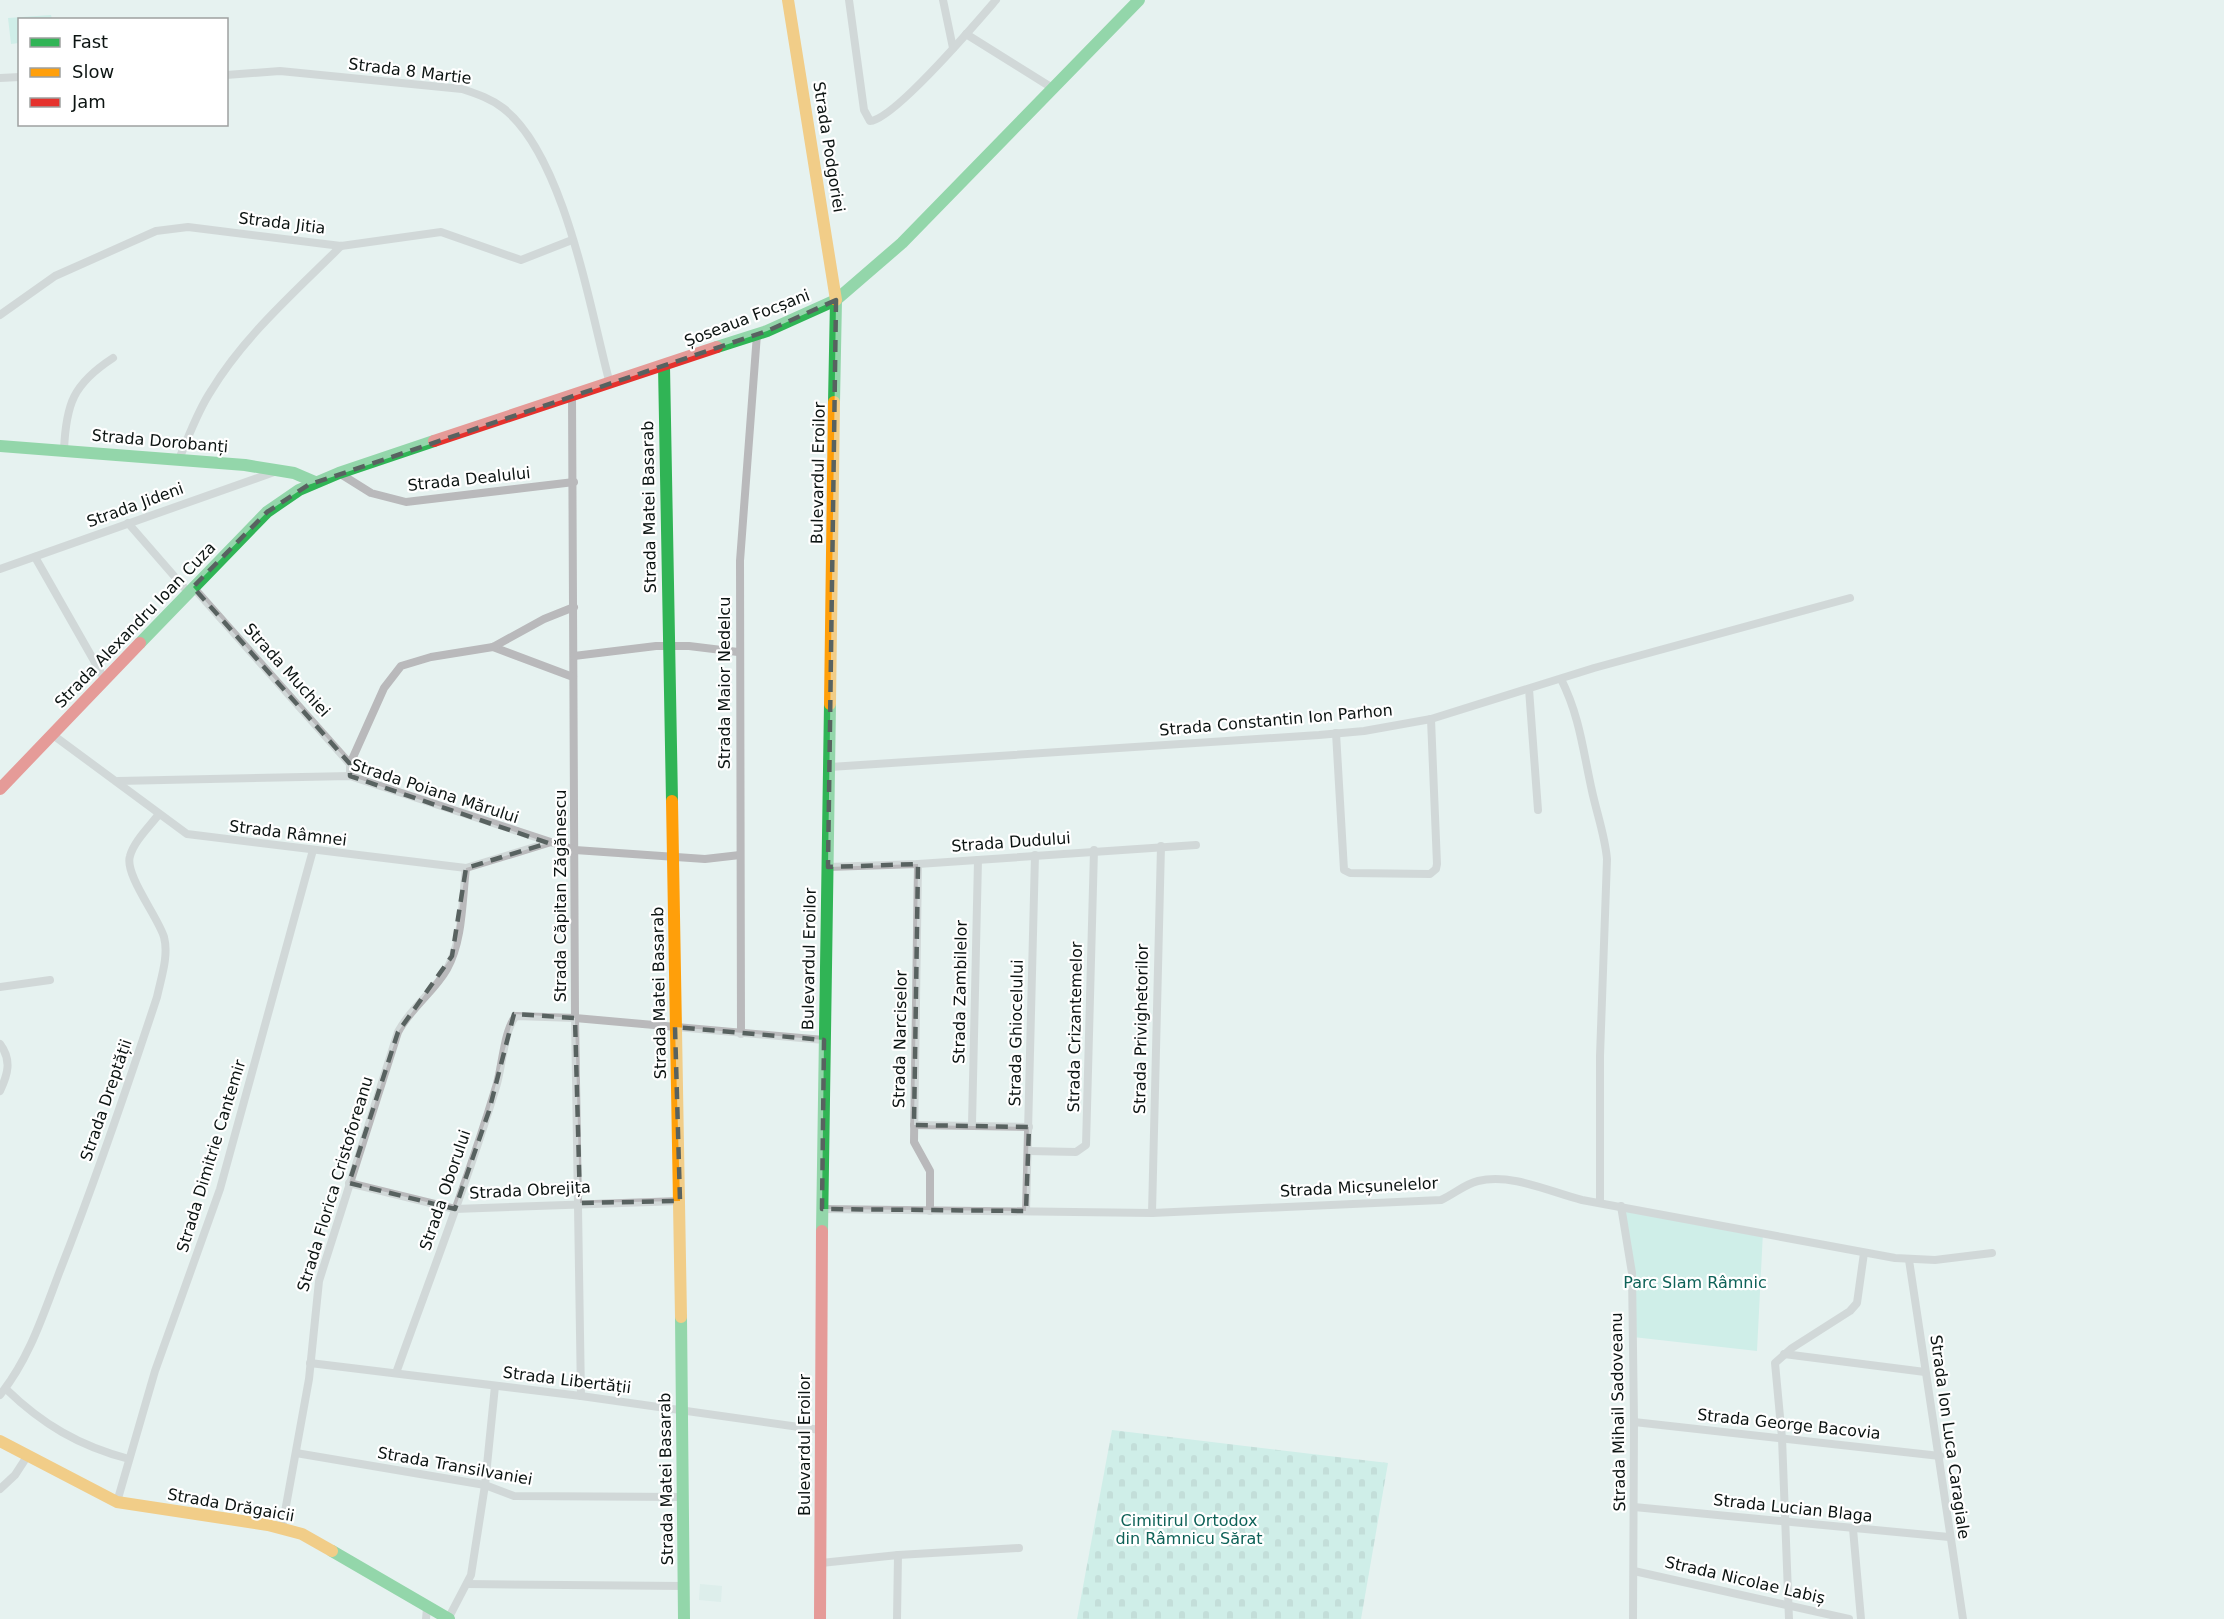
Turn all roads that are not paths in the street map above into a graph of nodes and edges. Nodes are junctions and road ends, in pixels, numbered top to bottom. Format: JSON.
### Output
{"nodes":[{"id":1,"x":788,"y":0,"type":"edge"},
{"id":2,"x":849,"y":0,"type":"edge"},
{"id":3,"x":943,"y":0,"type":"edge"},
{"id":4,"x":996,"y":0,"type":"edge"},
{"id":5,"x":1139,"y":0,"type":"edge"},
{"id":6,"x":966,"y":34,"type":"junction"},
{"id":7,"x":953,"y":48,"type":"junction"},
{"id":8,"x":228,"y":75,"type":"edge"},
{"id":9,"x":18,"y":77,"type":"edge"},
{"id":10,"x":0,"y":78,"type":"edge"},
{"id":11,"x":1054,"y":89,"type":"junction"},
{"id":12,"x":572,"y":240,"type":"junction"},
{"id":13,"x":341,"y":246,"type":"junction"},
{"id":14,"x":836,"y":300,"type":"junction"},
{"id":15,"x":0,"y":315,"type":"edge"},
{"id":16,"x":757,"y":334,"type":"junction"},
{"id":17,"x":113,"y":358,"type":"dead end"},
{"id":18,"x":664,"y":366,"type":"junction"},
{"id":19,"x":610,"y":384,"type":"junction"},
{"id":20,"x":572,"y":397,"type":"junction"},
{"id":21,"x":0,"y":446,"type":"edge"},
{"id":22,"x":63,"y":450,"type":"junction"},
{"id":23,"x":179,"y":459,"type":"junction"},
{"id":24,"x":280,"y":470,"type":"junction"},
{"id":25,"x":339,"y":473,"type":"junction"},
{"id":26,"x":315,"y":482,"type":"junction"},
{"id":27,"x":574,"y":482,"type":"junction"},
{"id":28,"x":299,"y":490,"type":"joint"},
{"id":29,"x":128,"y":523,"type":"junction"},
{"id":30,"x":35,"y":557,"type":"junction"},
{"id":31,"x":0,"y":569,"type":"edge"},
{"id":32,"x":190,"y":590,"type":"junction"},
{"id":33,"x":1850,"y":598,"type":"dead end"},
{"id":34,"x":574,"y":607,"type":"junction"},
{"id":35,"x":667,"y":646,"type":"junction"},
{"id":36,"x":494,"y":647,"type":"junction"},
{"id":37,"x":738,"y":652,"type":"junction"},
{"id":38,"x":574,"y":656,"type":"junction"},
{"id":39,"x":573,"y":677,"type":"junction"},
{"id":40,"x":1561,"y":679,"type":"junction"},
{"id":41,"x":105,"y":680,"type":"junction"},
{"id":42,"x":1529,"y":689,"type":"junction"},
{"id":43,"x":1431,"y":719,"type":"junction"},
{"id":44,"x":1336,"y":733,"type":"junction"},
{"id":45,"x":53,"y":735,"type":"junction"},
{"id":46,"x":350,"y":764,"type":"junction"},
{"id":47,"x":831,"y":767,"type":"junction"},
{"id":48,"x":350,"y":776,"type":"junction"},
{"id":49,"x":118,"y":781,"type":"junction"},
{"id":50,"x":0,"y":789,"type":"edge"},
{"id":51,"x":1538,"y":810,"type":"dead end"},
{"id":52,"x":159,"y":814,"type":"junction"},
{"id":53,"x":548,"y":843,"type":"junction"},
{"id":54,"x":1196,"y":845,"type":"dead end"},
{"id":55,"x":1161,"y":846,"type":"junction"},
{"id":56,"x":313,"y":850,"type":"junction"},
{"id":57,"x":575,"y":850,"type":"junction"},
{"id":58,"x":1094,"y":850,"type":"junction"},
{"id":59,"x":740,"y":855,"type":"junction"},
{"id":60,"x":1035,"y":855,"type":"junction"},
{"id":61,"x":673,"y":857,"type":"junction"},
{"id":62,"x":978,"y":860,"type":"junction"},
{"id":63,"x":918,"y":864,"type":"junction"},
{"id":64,"x":828,"y":867,"type":"junction"},
{"id":65,"x":466,"y":868,"type":"junction"},
{"id":66,"x":50,"y":980,"type":"dead end"},
{"id":67,"x":0,"y":987,"type":"edge"},
{"id":68,"x":575,"y":1018,"type":"junction"},
{"id":69,"x":675,"y":1026,"type":"junction"},
{"id":70,"x":741,"y":1034,"type":"junction"},
{"id":71,"x":824,"y":1040,"type":"junction"},
{"id":72,"x":0,"y":1044,"type":"edge"},
{"id":73,"x":0,"y":1091,"type":"edge"},
{"id":74,"x":914,"y":1125,"type":"junction"},
{"id":75,"x":972,"y":1125,"type":"junction"},
{"id":76,"x":1029,"y":1127,"type":"junction"},
{"id":77,"x":1029,"y":1151,"type":"junction"},
{"id":78,"x":349,"y":1183,"type":"junction"},
{"id":79,"x":680,"y":1201,"type":"junction"},
{"id":80,"x":580,"y":1203,"type":"junction"},
{"id":81,"x":1600,"y":1203,"type":"junction"},
{"id":82,"x":1621,"y":1206,"type":"junction"},
{"id":83,"x":455,"y":1209,"type":"junction"},
{"id":84,"x":822,"y":1209,"type":"junction"},
{"id":85,"x":930,"y":1211,"type":"junction"},
{"id":86,"x":1026,"y":1211,"type":"junction"},
{"id":87,"x":1152,"y":1213,"type":"junction"},
{"id":88,"x":1992,"y":1253,"type":"dead end"},
{"id":89,"x":1864,"y":1254,"type":"junction"},
{"id":90,"x":1909,"y":1260,"type":"junction"},
{"id":91,"x":1784,"y":1354,"type":"junction"},
{"id":92,"x":310,"y":1363,"type":"junction"},
{"id":93,"x":1925,"y":1372,"type":"junction"},
{"id":94,"x":396,"y":1373,"type":"junction"},
{"id":95,"x":495,"y":1386,"type":"junction"},
{"id":96,"x":3,"y":1392,"type":"edge"},
{"id":97,"x":581,"y":1396,"type":"junction"},
{"id":98,"x":682,"y":1411,"type":"junction"},
{"id":99,"x":1634,"y":1422,"type":"junction"},
{"id":100,"x":820,"y":1430,"type":"junction"},
{"id":101,"x":1782,"y":1438,"type":"junction"},
{"id":102,"x":0,"y":1441,"type":"edge"},
{"id":103,"x":296,"y":1453,"type":"junction"},
{"id":104,"x":28,"y":1455,"type":"junction"},
{"id":105,"x":1940,"y":1456,"type":"junction"},
{"id":106,"x":129,"y":1459,"type":"junction"},
{"id":107,"x":484,"y":1485,"type":"junction"},
{"id":108,"x":0,"y":1489,"type":"edge"},
{"id":109,"x":683,"y":1497,"type":"junction"},
{"id":110,"x":117,"y":1502,"type":"junction"},
{"id":111,"x":1634,"y":1507,"type":"junction"},
{"id":112,"x":1786,"y":1523,"type":"junction"},
{"id":113,"x":282,"y":1528,"type":"junction"},
{"id":114,"x":1853,"y":1529,"type":"junction"},
{"id":115,"x":1949,"y":1537,"type":"junction"},
{"id":116,"x":1019,"y":1548,"type":"dead end"},
{"id":117,"x":898,"y":1555,"type":"junction"},
{"id":118,"x":821,"y":1563,"type":"junction"},
{"id":119,"x":1634,"y":1571,"type":"junction"},
{"id":120,"x":468,"y":1584,"type":"junction"},
{"id":121,"x":683,"y":1586,"type":"junction"},
{"id":122,"x":1789,"y":1604,"type":"junction"},
{"id":123,"x":427,"y":1613,"type":"edge"},
{"id":124,"x":449,"y":1619,"type":"edge"},
{"id":125,"x":684,"y":1619,"type":"edge"},
{"id":126,"x":820,"y":1619,"type":"edge"},
{"id":127,"x":897,"y":1619,"type":"edge"},
{"id":128,"x":1633,"y":1619,"type":"edge"},
{"id":129,"x":1789,"y":1619,"type":"edge"},
{"id":130,"x":1849,"y":1619,"type":"edge"},
{"id":131,"x":1861,"y":1619,"type":"edge"},
{"id":132,"x":1963,"y":1619,"type":"edge"}],
"edges":[{"from":1,"to":14,"type":"main road","name":"Strada Podgoriei"},
{"from":2,"to":7,"type":"street"},
{"from":3,"to":7,"type":"street"},
{"from":4,"to":6,"type":"street"},
{"from":5,"to":11,"type":"main road","name":"Șoseaua Focșani"},
{"from":6,"to":7,"type":"street"},
{"from":6,"to":11,"type":"street"},
{"from":8,"to":12,"type":"street","name":"Strada 8 Martie"},
{"from":9,"to":10,"type":"street"},
{"from":11,"to":14,"type":"main road","name":"Șoseaua Focșani"},
{"from":12,"to":13,"type":"street","name":"Strada Jitia"},
{"from":12,"to":19,"type":"street","name":"Strada 8 Martie"},
{"from":13,"to":15,"type":"street","name":"Strada Jitia"},
{"from":13,"to":23,"type":"street"},
{"from":14,"to":16,"type":"main road","name":"Șoseaua Focșani"},
{"from":14,"to":47,"type":"main road","name":"Bulevardul Eroilor"},
{"from":16,"to":18,"type":"main road","name":"Șoseaua Focșani"},
{"from":16,"to":37,"type":"street","name":"Strada Maior Nedelcu"},
{"from":17,"to":22,"type":"street"},
{"from":18,"to":19,"type":"main road","name":"Șoseaua Focșani"},
{"from":18,"to":35,"type":"main road","name":"Strada Matei Basarab"},
{"from":19,"to":20,"type":"main road","name":"Șoseaua Focșani"},
{"from":20,"to":25,"type":"main road","name":"Șoseaua Focșani"},
{"from":20,"to":27,"type":"street","name":"Strada Căpitan Zăgănescu"},
{"from":21,"to":22,"type":"main road","name":"Strada Dorobanți"},
{"from":22,"to":23,"type":"main road","name":"Strada Dorobanți"},
{"from":23,"to":24,"type":"main road","name":"Strada Dorobanți"},
{"from":24,"to":26,"type":"main road","name":"Strada Dorobanți"},
{"from":24,"to":29,"type":"street","name":"Strada Jideni"},
{"from":25,"to":26,"type":"main road","name":"Șoseaua Focșani"},
{"from":25,"to":27,"type":"street","name":"Strada Dealului"},
{"from":26,"to":28,"type":"main road","name":"Șoseaua Focșani"},
{"from":27,"to":34,"type":"street","name":"Strada Căpitan Zăgănescu"},
{"from":28,"to":32,"type":"main road","name":"Strada Alexandru Ioan Cuza"},
{"from":29,"to":30,"type":"street","name":"Strada Jideni"},
{"from":29,"to":32,"type":"street","name":"Strada Muchiei"},
{"from":30,"to":31,"type":"street","name":"Strada Jideni"},
{"from":30,"to":41,"type":"street"},
{"from":32,"to":41,"type":"main road","name":"Strada Alexandru Ioan Cuza"},
{"from":32,"to":46,"type":"street","name":"Strada Muchiei"},
{"from":33,"to":40,"type":"street","name":"Strada Constantin Ion Parhon"},
{"from":34,"to":36,"type":"street"},
{"from":34,"to":38,"type":"street","name":"Strada Căpitan Zăgănescu"},
{"from":35,"to":37,"type":"street"},
{"from":35,"to":38,"type":"street"},
{"from":35,"to":61,"type":"main road","name":"Strada Matei Basarab"},
{"from":36,"to":39,"type":"street"},
{"from":36,"to":46,"type":"street"},
{"from":37,"to":59,"type":"street","name":"Strada Maior Nedelcu"},
{"from":38,"to":39,"type":"street","name":"Strada Căpitan Zăgănescu"},
{"from":39,"to":57,"type":"street","name":"Strada Căpitan Zăgănescu"},
{"from":40,"to":42,"type":"street","name":"Strada Constantin Ion Parhon"},
{"from":40,"to":81,"type":"street"},
{"from":41,"to":45,"type":"main road","name":"Strada Alexandru Ioan Cuza"},
{"from":42,"to":43,"type":"street","name":"Strada Constantin Ion Parhon"},
{"from":42,"to":51,"type":"street"},
{"from":43,"to":44,"type":"street","name":"Strada Constantin Ion Parhon"},
{"from":43,"to":44,"type":"street"},
{"from":44,"to":47,"type":"street","name":"Strada Constantin Ion Parhon"},
{"from":45,"to":49,"type":"street","name":"Strada Râmnei"},
{"from":45,"to":50,"type":"main road","name":"Strada Alexandru Ioan Cuza"},
{"from":46,"to":48,"type":"street"},
{"from":47,"to":64,"type":"main road","name":"Bulevardul Eroilor"},
{"from":48,"to":49,"type":"street","name":"Strada Poiana Mărului"},
{"from":48,"to":53,"type":"street","name":"Strada Poiana Mărului"},
{"from":49,"to":52,"type":"street","name":"Strada Râmnei"},
{"from":52,"to":56,"type":"street","name":"Strada Râmnei"},
{"from":52,"to":96,"type":"street","name":"Strada Dreptății"},
{"from":53,"to":57,"type":"street","name":"Strada Poiana Mărului"},
{"from":53,"to":65,"type":"street","name":"Strada Râmnei"},
{"from":54,"to":55,"type":"street","name":"Strada Dudului"},
{"from":55,"to":58,"type":"street","name":"Strada Dudului"},
{"from":55,"to":87,"type":"street","name":"Strada Privighetorilor"},
{"from":56,"to":65,"type":"street","name":"Strada Râmnei"},
{"from":56,"to":106,"type":"street","name":"Strada Dimitrie Cantemir"},
{"from":57,"to":61,"type":"street","name":"Strada Poiana Mărului"},
{"from":57,"to":68,"type":"street","name":"Strada Căpitan Zăgănescu"},
{"from":58,"to":60,"type":"street","name":"Strada Dudului"},
{"from":58,"to":77,"type":"street","name":"Strada Crizantemelor"},
{"from":59,"to":61,"type":"street","name":"Strada Poiana Mărului"},
{"from":59,"to":70,"type":"street","name":"Strada Maior Nedelcu"},
{"from":60,"to":62,"type":"street","name":"Strada Dudului"},
{"from":60,"to":76,"type":"street","name":"Strada Ghiocelului"},
{"from":61,"to":69,"type":"main road","name":"Strada Matei Basarab"},
{"from":62,"to":63,"type":"street","name":"Strada Dudului"},
{"from":62,"to":75,"type":"street","name":"Strada Zambilelor"},
{"from":63,"to":64,"type":"street","name":"Strada Dudului"},
{"from":63,"to":74,"type":"street","name":"Strada Narciselor"},
{"from":64,"to":71,"type":"main road","name":"Bulevardul Eroilor"},
{"from":65,"to":78,"type":"street","name":"Strada Florica Cristoforeanu"},
{"from":66,"to":67,"type":"street"},
{"from":68,"to":69,"type":"street"},
{"from":68,"to":80,"type":"street","name":"Strada Căpitan Zăgănescu"},
{"from":68,"to":83,"type":"street","name":"Strada Oborului"},
{"from":69,"to":70,"type":"street"},
{"from":69,"to":79,"type":"main road","name":"Strada Matei Basarab"},
{"from":70,"to":71,"type":"street"},
{"from":71,"to":84,"type":"main road","name":"Bulevardul Eroilor"},
{"from":72,"to":73,"type":"street"},
{"from":74,"to":75,"type":"street"},
{"from":74,"to":85,"type":"street","name":"Strada Narciselor"},
{"from":75,"to":76,"type":"street"},
{"from":76,"to":77,"type":"street","name":"Strada Ghiocelului"},
{"from":77,"to":86,"type":"street","name":"Strada Ghiocelului"},
{"from":78,"to":83,"type":"street","name":"Strada Obrejița"},
{"from":78,"to":92,"type":"street","name":"Strada Florica Cristoforeanu"},
{"from":79,"to":80,"type":"street","name":"Strada Obrejița"},
{"from":79,"to":98,"type":"main road","name":"Strada Matei Basarab"},
{"from":80,"to":83,"type":"street","name":"Strada Obrejița"},
{"from":80,"to":97,"type":"street","name":"Strada Căpitan Zăgănescu"},
{"from":81,"to":82,"type":"street","name":"Strada Micșunelelor"},
{"from":81,"to":87,"type":"street","name":"Strada Micșunelelor"},
{"from":82,"to":89,"type":"street","name":"Strada Micșunelelor"},
{"from":82,"to":99,"type":"street","name":"Strada Mihail Sadoveanu"},
{"from":83,"to":94,"type":"street","name":"Strada Oborului"},
{"from":84,"to":85,"type":"street","name":"Strada Micșunelelor"},
{"from":84,"to":100,"type":"main road","name":"Bulevardul Eroilor"},
{"from":85,"to":86,"type":"street","name":"Strada Micșunelelor"},
{"from":86,"to":87,"type":"street","name":"Strada Micșunelelor"},
{"from":88,"to":90,"type":"street","name":"Strada Micșunelelor"},
{"from":89,"to":90,"type":"street","name":"Strada Micșunelelor"},
{"from":89,"to":91,"type":"street"},
{"from":90,"to":93,"type":"street","name":"Strada Ion Luca Caragiale"},
{"from":91,"to":93,"type":"street"},
{"from":91,"to":101,"type":"street"},
{"from":92,"to":94,"type":"street","name":"Strada Libertății"},
{"from":92,"to":103,"type":"street","name":"Strada Florica Cristoforeanu"},
{"from":93,"to":105,"type":"street","name":"Strada Ion Luca Caragiale"},
{"from":94,"to":95,"type":"street","name":"Strada Libertății"},
{"from":95,"to":97,"type":"street","name":"Strada Libertății"},
{"from":95,"to":107,"type":"street"},
{"from":96,"to":106,"type":"street"},
{"from":97,"to":98,"type":"street","name":"Strada Libertății"},
{"from":98,"to":100,"type":"street","name":"Strada Libertății"},
{"from":98,"to":109,"type":"main road","name":"Strada Matei Basarab"},
{"from":99,"to":101,"type":"street","name":"Strada George Bacovia"},
{"from":99,"to":111,"type":"street","name":"Strada Mihail Sadoveanu"},
{"from":100,"to":118,"type":"main road","name":"Bulevardul Eroilor"},
{"from":101,"to":105,"type":"street","name":"Strada George Bacovia"},
{"from":101,"to":112,"type":"street"},
{"from":102,"to":104,"type":"main road","name":"Strada Drăgaicii"},
{"from":103,"to":107,"type":"street","name":"Strada Transilvaniei"},
{"from":103,"to":113,"type":"street","name":"Strada Florica Cristoforeanu"},
{"from":104,"to":108,"type":"street"},
{"from":104,"to":110,"type":"main road","name":"Strada Drăgaicii"},
{"from":105,"to":115,"type":"street","name":"Strada Ion Luca Caragiale"},
{"from":106,"to":110,"type":"street","name":"Strada Dimitrie Cantemir"},
{"from":107,"to":109,"type":"street","name":"Strada Transilvaniei"},
{"from":107,"to":120,"type":"street"},
{"from":109,"to":121,"type":"main road","name":"Strada Matei Basarab"},
{"from":110,"to":113,"type":"main road","name":"Strada Drăgaicii"},
{"from":111,"to":112,"type":"street","name":"Strada Lucian Blaga"},
{"from":111,"to":119,"type":"street","name":"Strada Mihail Sadoveanu"},
{"from":112,"to":114,"type":"street","name":"Strada Lucian Blaga"},
{"from":112,"to":122,"type":"street"},
{"from":113,"to":123,"type":"main road","name":"Strada Drăgaicii"},
{"from":114,"to":115,"type":"street","name":"Strada Lucian Blaga"},
{"from":114,"to":131,"type":"street"},
{"from":115,"to":132,"type":"street","name":"Strada Ion Luca Caragiale"},
{"from":116,"to":117,"type":"street"},
{"from":117,"to":118,"type":"street"},
{"from":117,"to":127,"type":"street"},
{"from":118,"to":126,"type":"main road","name":"Bulevardul Eroilor"},
{"from":119,"to":122,"type":"street","name":"Strada Nicolae Labiș"},
{"from":119,"to":128,"type":"street","name":"Strada Mihail Sadoveanu"},
{"from":120,"to":121,"type":"street"},
{"from":120,"to":124,"type":"street"},
{"from":121,"to":125,"type":"main road","name":"Strada Matei Basarab"},
{"from":122,"to":129,"type":"street"},
{"from":122,"to":130,"type":"street","name":"Strada Nicolae Labiș"},
{"from":123,"to":124,"type":"main road","name":"Strada Drăgaicii"}]}
